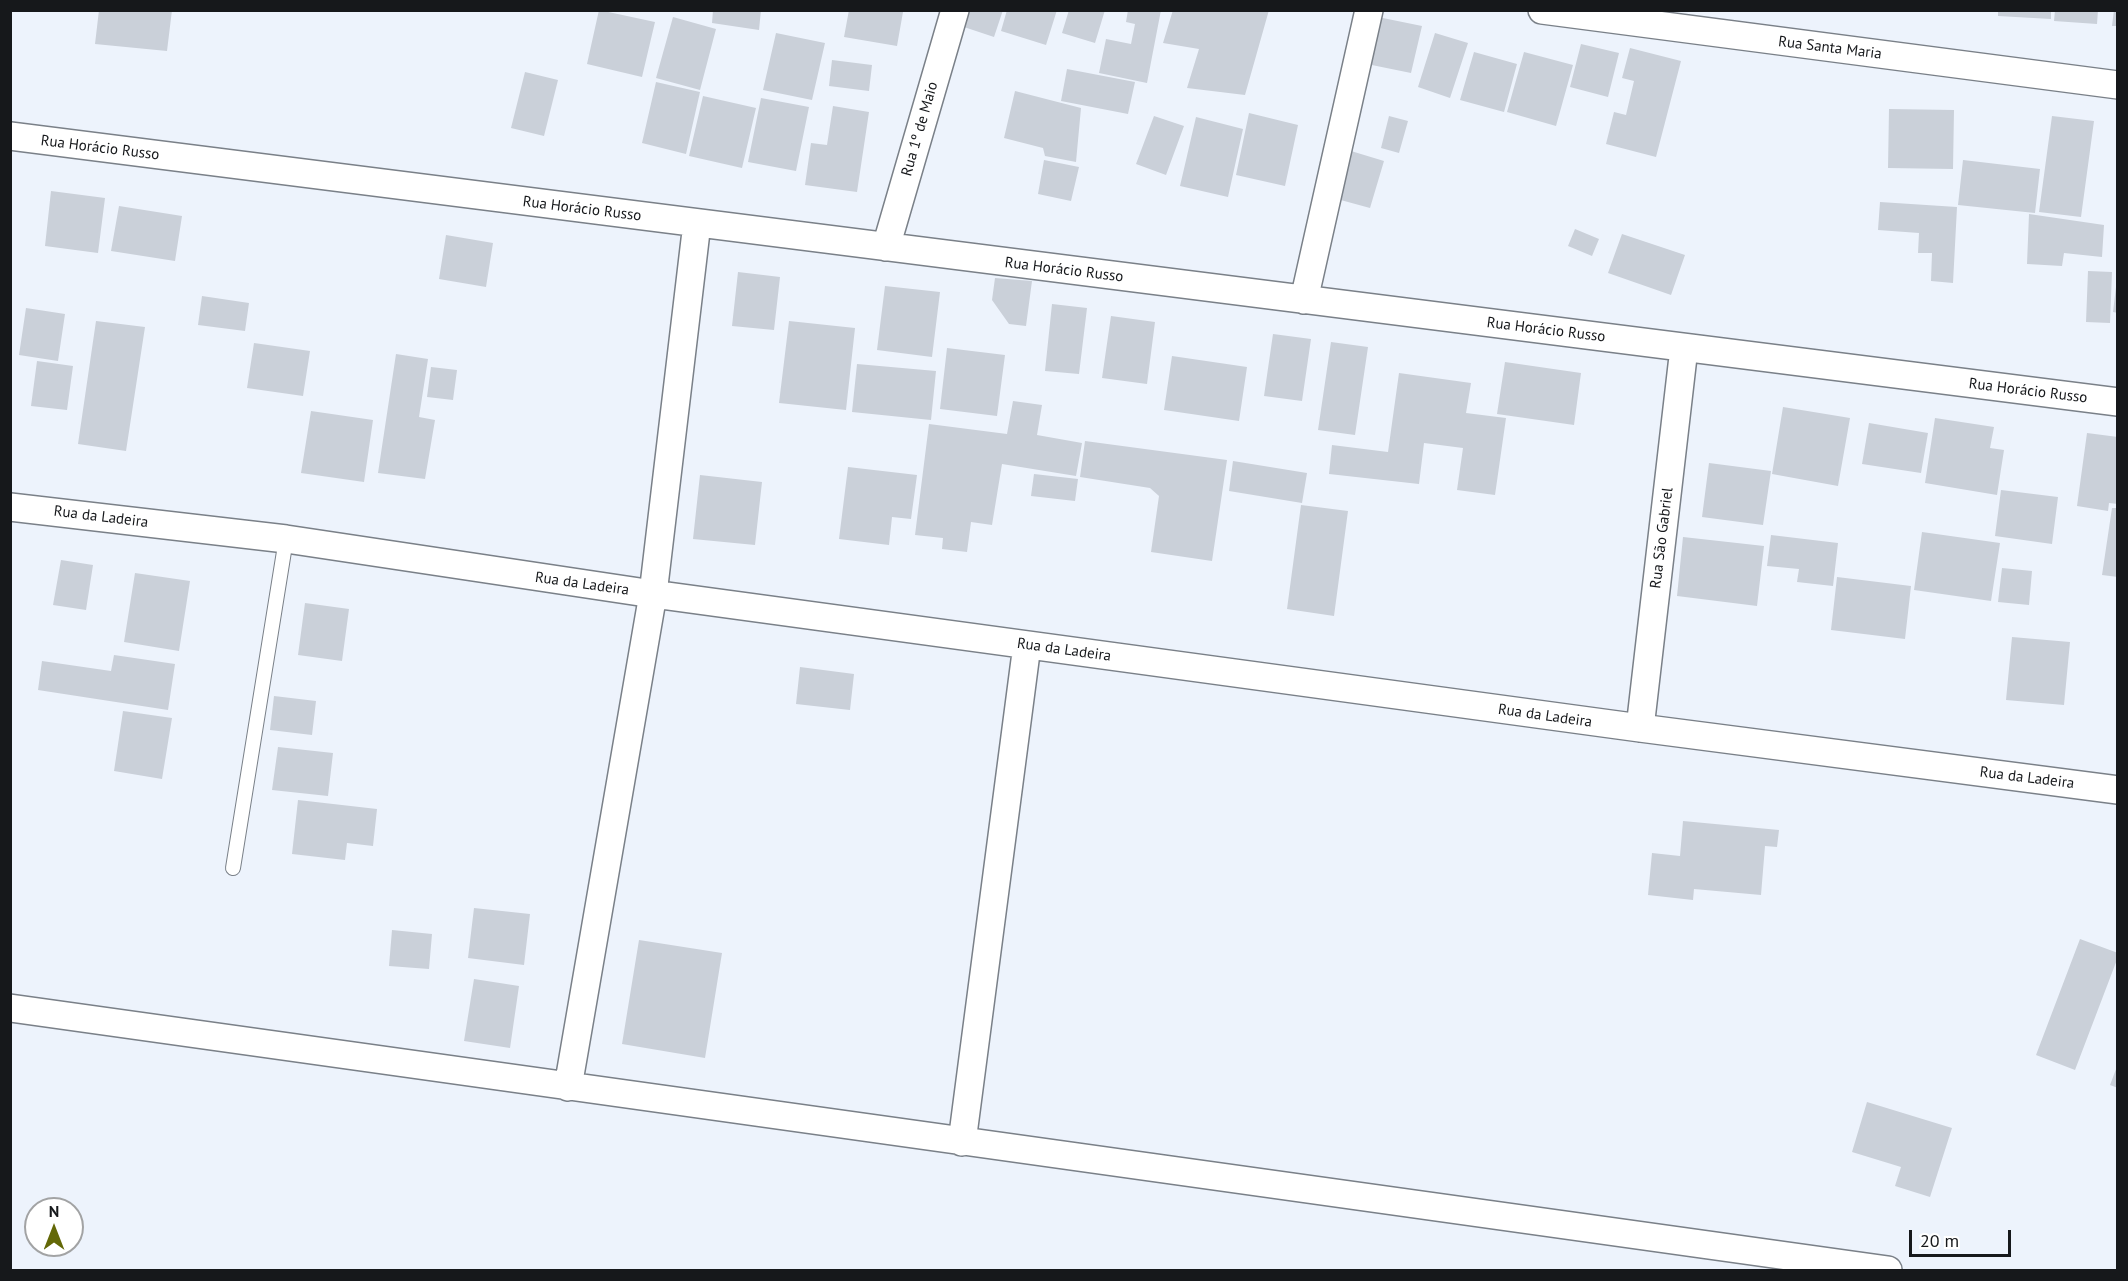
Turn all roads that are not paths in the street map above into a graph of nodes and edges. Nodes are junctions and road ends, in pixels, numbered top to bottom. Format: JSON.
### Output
{"nodes":[{"id":1,"x":955,"y":10,"type":"edge"},
{"id":2,"x":1369,"y":10,"type":"edge"},
{"id":3,"x":1542,"y":10,"type":"edge"},
{"id":4,"x":2118,"y":86,"type":"edge"},
{"id":5,"x":10,"y":136,"type":"edge"},
{"id":6,"x":697,"y":224,"type":"junction"},
{"id":7,"x":886,"y":247,"type":"junction"},
{"id":8,"x":1304,"y":300,"type":"junction"},
{"id":9,"x":1684,"y":348,"type":"junction"},
{"id":10,"x":2118,"y":402,"type":"edge"},
{"id":11,"x":10,"y":507,"type":"edge"},
{"id":12,"x":286,"y":539,"type":"junction"},
{"id":13,"x":653,"y":594,"type":"junction"},
{"id":14,"x":1027,"y":645,"type":"junction"},
{"id":15,"x":1640,"y":729,"type":"junction"},
{"id":16,"x":2118,"y":790,"type":"edge"},
{"id":17,"x":233,"y":868,"type":"dead end"},
{"id":18,"x":10,"y":1008,"type":"edge"},
{"id":19,"x":568,"y":1087,"type":"junction"},
{"id":20,"x":962,"y":1142,"type":"junction"},
{"id":21,"x":1888,"y":1270,"type":"edge"}],
"edges":[{"from":1,"to":7,"type":"street","name":"Rua 1º de Maio"},
{"from":2,"to":8,"type":"street"},
{"from":3,"to":4,"type":"street","name":"Rua Santa Maria"},
{"from":5,"to":6,"type":"street","name":"Rua Horácio Russo"},
{"from":6,"to":7,"type":"street","name":"Rua Horácio Russo"},
{"from":6,"to":13,"type":"street"},
{"from":7,"to":8,"type":"street","name":"Rua Horácio Russo"},
{"from":8,"to":9,"type":"street","name":"Rua Horácio Russo"},
{"from":9,"to":10,"type":"street","name":"Rua Horácio Russo"},
{"from":9,"to":15,"type":"street","name":"Rua São Gabriel"},
{"from":11,"to":12,"type":"street","name":"Rua da Ladeira"},
{"from":12,"to":13,"type":"street","name":"Rua da Ladeira"},
{"from":12,"to":17,"type":"lane"},
{"from":13,"to":14,"type":"street","name":"Rua da Ladeira"},
{"from":13,"to":19,"type":"street"},
{"from":14,"to":15,"type":"street","name":"Rua da Ladeira"},
{"from":14,"to":20,"type":"street"},
{"from":15,"to":16,"type":"street","name":"Rua da Ladeira"},
{"from":18,"to":19,"type":"street"},
{"from":19,"to":20,"type":"street"},
{"from":20,"to":21,"type":"street"}]}
